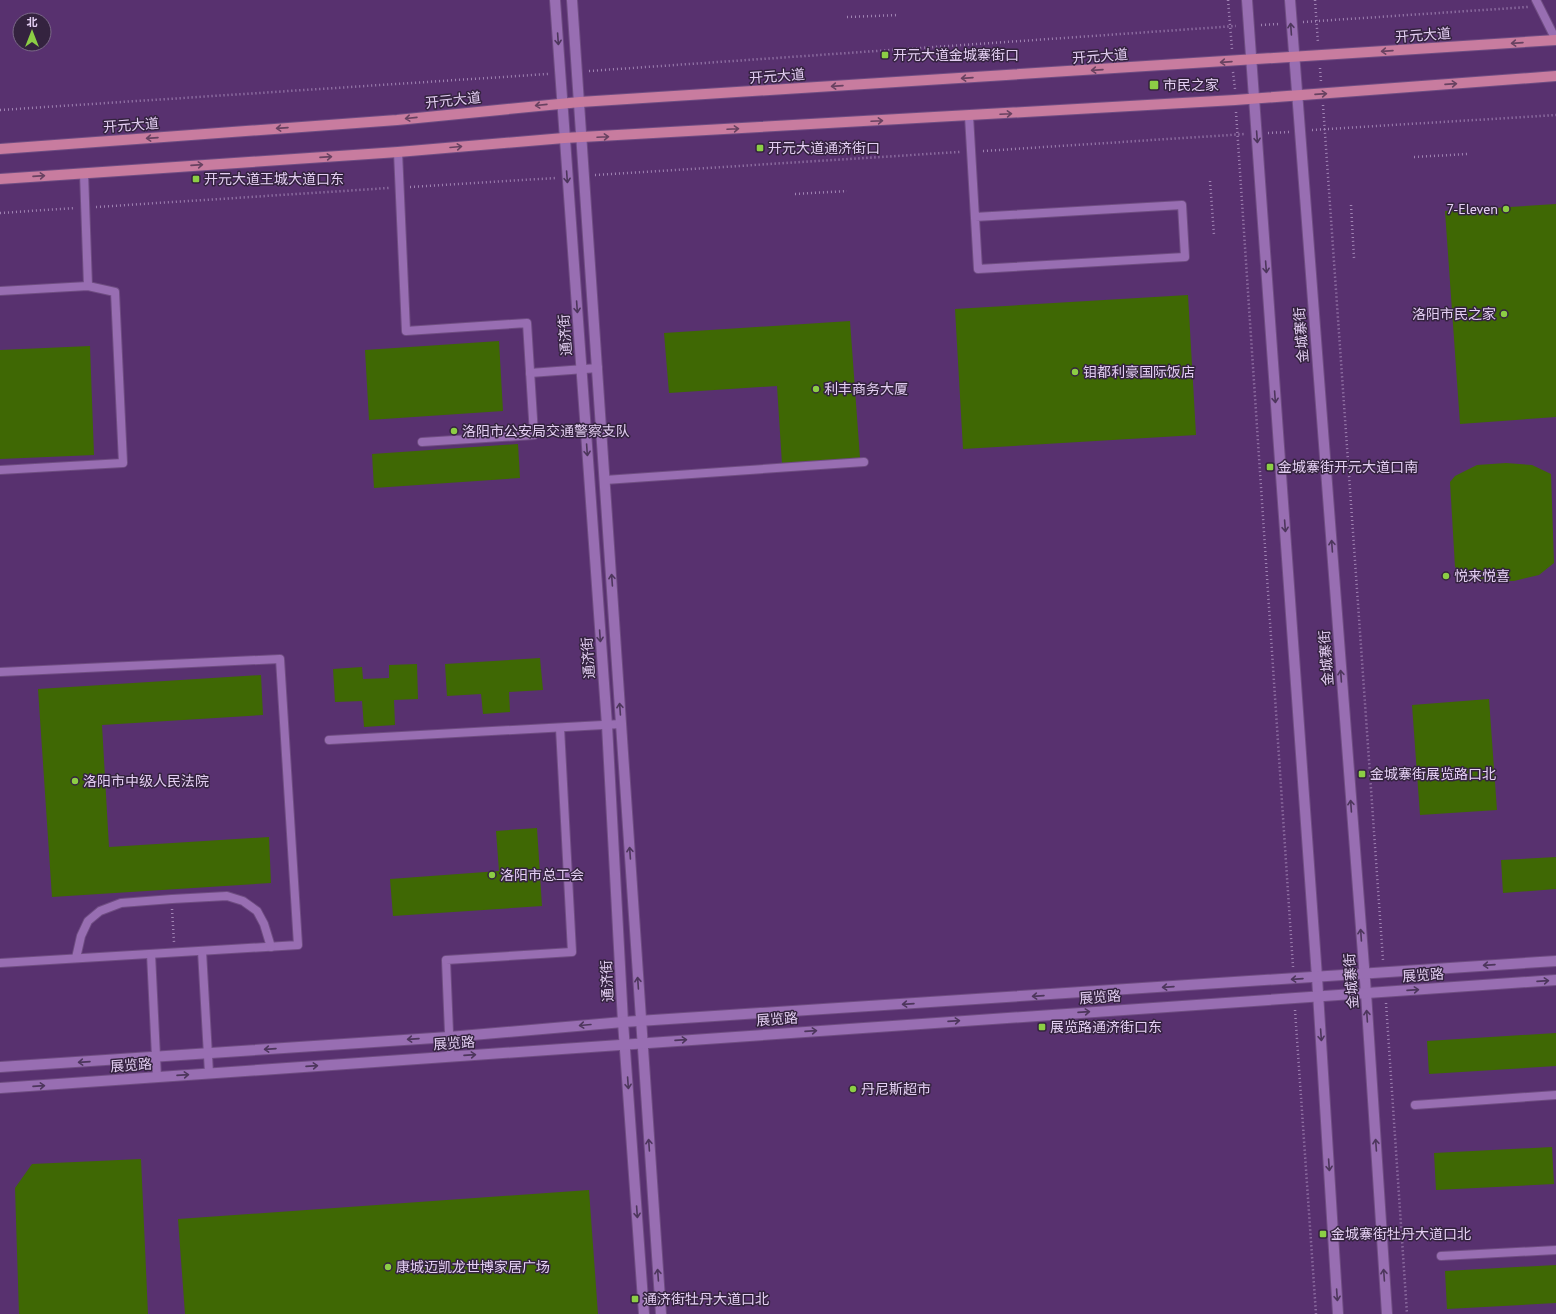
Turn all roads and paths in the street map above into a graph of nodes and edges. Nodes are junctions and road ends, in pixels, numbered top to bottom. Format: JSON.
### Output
{"nodes":[{"id":1,"x":555,"y":0,"type":"edge"},
{"id":2,"x":572,"y":0,"type":"edge"},
{"id":3,"x":1228,"y":0,"type":"edge"},
{"id":4,"x":1247,"y":0,"type":"edge"},
{"id":5,"x":1290,"y":0,"type":"edge"},
{"id":6,"x":1315,"y":0,"type":"edge"},
{"id":7,"x":1537,"y":3,"type":"edge"},
{"id":8,"x":899,"y":15,"type":"dead end"},
{"id":9,"x":847,"y":17,"type":"dead end"},
{"id":10,"x":1317,"y":21,"type":"junction"},
{"id":11,"x":1291,"y":23,"type":"junction"},
{"id":12,"x":1249,"y":26,"type":"junction"},
{"id":13,"x":1230,"y":27,"type":"junction"},
{"id":14,"x":1556,"y":40,"type":"edge"},
{"id":15,"x":1319,"y":56,"type":"junction"},
{"id":16,"x":1293,"y":58,"type":"junction"},
{"id":17,"x":1251,"y":60,"type":"junction"},
{"id":18,"x":1233,"y":62,"type":"junction"},
{"id":19,"x":578,"y":71,"type":"junction"},
{"id":20,"x":560,"y":73,"type":"junction"},
{"id":21,"x":1556,"y":76,"type":"edge"},
{"id":22,"x":1322,"y":94,"type":"junction"},
{"id":23,"x":1297,"y":96,"type":"junction"},
{"id":24,"x":1254,"y":98,"type":"junction"},
{"id":25,"x":1235,"y":100,"type":"junction"},
{"id":26,"x":580,"y":102,"type":"junction"},
{"id":27,"x":562,"y":103,"type":"junction"},
{"id":28,"x":0,"y":110,"type":"edge"},
{"id":29,"x":1556,"y":115,"type":"edge"},
{"id":30,"x":969,"y":116,"type":"junction"},
{"id":31,"x":1325,"y":129,"type":"junction"},
{"id":32,"x":1300,"y":131,"type":"junction"},
{"id":33,"x":1257,"y":134,"type":"junction"},
{"id":34,"x":1238,"y":135,"type":"junction"},
{"id":35,"x":564,"y":138,"type":"junction"},
{"id":36,"x":581,"y":138,"type":"junction"},
{"id":37,"x":0,"y":149,"type":"edge"},
{"id":38,"x":398,"y":152,"type":"junction"},
{"id":39,"x":971,"y":152,"type":"junction"},
{"id":40,"x":1468,"y":154,"type":"dead end"},
{"id":41,"x":1414,"y":157,"type":"dead end"},
{"id":42,"x":84,"y":173,"type":"junction"},
{"id":43,"x":584,"y":176,"type":"junction"},
{"id":44,"x":567,"y":177,"type":"junction"},
{"id":45,"x":0,"y":179,"type":"edge"},
{"id":46,"x":1210,"y":181,"type":"dead end"},
{"id":47,"x":399,"y":188,"type":"junction"},
{"id":48,"x":847,"y":191,"type":"dead end"},
{"id":49,"x":795,"y":194,"type":"dead end"},
{"id":50,"x":1351,"y":205,"type":"dead end"},
{"id":51,"x":85,"y":207,"type":"junction"},
{"id":52,"x":0,"y":213,"type":"edge"},
{"id":53,"x":975,"y":217,"type":"junction"},
{"id":54,"x":1214,"y":235,"type":"dead end"},
{"id":55,"x":1354,"y":258,"type":"dead end"},
{"id":56,"x":88,"y":286,"type":"junction"},
{"id":57,"x":0,"y":291,"type":"edge"},
{"id":58,"x":598,"y":368,"type":"junction"},
{"id":59,"x":581,"y":370,"type":"junction"},
{"id":60,"x":530,"y":373,"type":"junction"},
{"id":61,"x":422,"y":442,"type":"dead end"},
{"id":62,"x":864,"y":462,"type":"dead end"},
{"id":63,"x":0,"y":470,"type":"edge"},
{"id":64,"x":605,"y":480,"type":"junction"},
{"id":65,"x":0,"y":672,"type":"edge"},
{"id":66,"x":621,"y":724,"type":"junction"},
{"id":67,"x":607,"y":725,"type":"junction"},
{"id":68,"x":560,"y":728,"type":"junction"},
{"id":69,"x":329,"y":740,"type":"dead end"},
{"id":70,"x":172,"y":899,"type":"junction"},
{"id":71,"x":174,"y":931,"type":"dead end"},
{"id":72,"x":271,"y":947,"type":"junction"},
{"id":73,"x":202,"y":951,"type":"junction"},
{"id":74,"x":151,"y":954,"type":"junction"},
{"id":75,"x":76,"y":958,"type":"junction"},
{"id":76,"x":1556,"y":961,"type":"edge"},
{"id":77,"x":0,"y":962,"type":"edge"},
{"id":78,"x":1384,"y":973,"type":"junction"},
{"id":79,"x":1364,"y":974,"type":"junction"},
{"id":80,"x":1317,"y":977,"type":"junction"},
{"id":81,"x":1293,"y":979,"type":"junction"},
{"id":82,"x":1556,"y":980,"type":"edge"},
{"id":83,"x":1385,"y":992,"type":"junction"},
{"id":84,"x":1366,"y":993,"type":"junction"},
{"id":85,"x":1318,"y":996,"type":"junction"},
{"id":86,"x":1295,"y":998,"type":"junction"},
{"id":87,"x":624,"y":1022,"type":"junction"},
{"id":88,"x":641,"y":1022,"type":"junction"},
{"id":89,"x":449,"y":1037,"type":"junction"},
{"id":90,"x":642,"y":1043,"type":"junction"},
{"id":91,"x":625,"y":1044,"type":"junction"},
{"id":92,"x":208,"y":1054,"type":"junction"},
{"id":93,"x":156,"y":1057,"type":"junction"},
{"id":94,"x":450,"y":1057,"type":"junction"},
{"id":95,"x":0,"y":1067,"type":"edge"},
{"id":96,"x":209,"y":1073,"type":"junction"},
{"id":97,"x":157,"y":1077,"type":"junction"},
{"id":98,"x":0,"y":1088,"type":"edge"},
{"id":99,"x":1556,"y":1095,"type":"edge"},
{"id":100,"x":1415,"y":1105,"type":"dead end"},
{"id":101,"x":1556,"y":1250,"type":"edge"},
{"id":102,"x":1441,"y":1256,"type":"dead end"},
{"id":103,"x":644,"y":1314,"type":"edge"},
{"id":104,"x":661,"y":1314,"type":"edge"},
{"id":105,"x":1316,"y":1314,"type":"edge"},
{"id":106,"x":1338,"y":1314,"type":"edge"},
{"id":107,"x":1387,"y":1314,"type":"edge"},
{"id":108,"x":1407,"y":1314,"type":"edge"}],
"edges":[{"from":1,"to":20,"type":"street","name":"通济街","one_way":true},
{"from":2,"to":19,"type":"street","name":"通济街"},
{"from":3,"to":13,"type":"path"},
{"from":4,"to":12,"type":"street"},
{"from":5,"to":11,"type":"street","name":"金城寨街"},
{"from":6,"to":10,"type":"path"},
{"from":7,"to":10,"type":"path"},
{"from":7,"to":14,"type":"lane"},
{"from":8,"to":9,"type":"path"},
{"from":10,"to":11,"type":"path"},
{"from":10,"to":15,"type":"path"},
{"from":11,"to":12,"type":"path"},
{"from":16,"to":11,"type":"street","name":"金城寨街","one_way":true},
{"from":12,"to":13,"type":"path"},
{"from":12,"to":17,"type":"street"},
{"from":13,"to":18,"type":"path"},
{"from":13,"to":19,"type":"path"},
{"from":14,"to":15,"type":"main road","name":"开元大道","one_way":true},
{"from":15,"to":16,"type":"main road","name":"开元大道"},
{"from":15,"to":22,"type":"path"},
{"from":16,"to":17,"type":"main road","name":"开元大道"},
{"from":16,"to":23,"type":"street","name":"金城寨街"},
{"from":17,"to":18,"type":"main road","name":"开元大道"},
{"from":17,"to":24,"type":"street"},
{"from":18,"to":25,"type":"path"},
{"from":18,"to":26,"type":"main road","name":"开元大道","one_way":true},
{"from":19,"to":26,"type":"street","name":"通济街"},
{"from":20,"to":27,"type":"street","name":"通济街"},
{"from":20,"to":28,"type":"path"},
{"from":22,"to":21,"type":"main road","one_way":true},
{"from":23,"to":22,"type":"main road","one_way":true},
{"from":22,"to":31,"type":"path"},
{"from":23,"to":24,"type":"main road"},
{"from":23,"to":32,"type":"street","name":"金城寨街"},
{"from":24,"to":25,"type":"main road"},
{"from":24,"to":33,"type":"street"},
{"from":30,"to":25,"type":"main road","one_way":true},
{"from":25,"to":34,"type":"path"},
{"from":26,"to":27,"type":"main road","name":"开元大道"},
{"from":26,"to":36,"type":"street","name":"通济街"},
{"from":27,"to":35,"type":"street","name":"通济街"},
{"from":27,"to":37,"type":"main road","name":"开元大道","one_way":true},
{"from":29,"to":31,"type":"path"},
{"from":36,"to":30,"type":"main road","one_way":true},
{"from":30,"to":39,"type":"lane"},
{"from":31,"to":32,"type":"path"},
{"from":31,"to":78,"type":"path"},
{"from":32,"to":33,"type":"path"},
{"from":79,"to":32,"type":"street","name":"金城寨街","one_way":true},
{"from":33,"to":34,"type":"path"},
{"from":33,"to":80,"type":"street","one_way":true},
{"from":34,"to":39,"type":"path"},
{"from":34,"to":81,"type":"path"},
{"from":35,"to":36,"type":"main road"},
{"from":38,"to":35,"type":"main road","one_way":true},
{"from":35,"to":44,"type":"street","name":"通济街","one_way":true},
{"from":36,"to":43,"type":"street","name":"通济街"},
{"from":42,"to":38,"type":"main road","one_way":true},
{"from":38,"to":47,"type":"lane"},
{"from":39,"to":43,"type":"path"},
{"from":39,"to":53,"type":"lane"},
{"from":40,"to":41,"type":"path"},
{"from":45,"to":42,"type":"main road","one_way":true},
{"from":42,"to":51,"type":"lane"},
{"from":43,"to":58,"type":"street","name":"通济街"},
{"from":44,"to":47,"type":"path"},
{"from":44,"to":59,"type":"street","name":"通济街","one_way":true},
{"from":46,"to":54,"type":"path"},
{"from":47,"to":51,"type":"path"},
{"from":47,"to":60,"type":"lane"},
{"from":48,"to":49,"type":"path"},
{"from":50,"to":55,"type":"path"},
{"from":51,"to":52,"type":"path"},
{"from":51,"to":56,"type":"lane"},
{"from":53,"to":53,"type":"lane"},
{"from":56,"to":57,"type":"lane"},
{"from":56,"to":63,"type":"lane"},
{"from":58,"to":59,"type":"lane"},
{"from":58,"to":64,"type":"street","name":"通济街"},
{"from":59,"to":60,"type":"lane"},
{"from":59,"to":67,"type":"street","name":"通济街","one_way":true},
{"from":60,"to":61,"type":"lane"},
{"from":62,"to":64,"type":"lane"},
{"from":66,"to":64,"type":"street","name":"通济街","one_way":true},
{"from":65,"to":72,"type":"lane"},
{"from":66,"to":67,"type":"lane"},
{"from":88,"to":66,"type":"street","name":"通济街","one_way":true},
{"from":67,"to":68,"type":"lane"},
{"from":67,"to":87,"type":"street","name":"通济街"},
{"from":68,"to":69,"type":"lane"},
{"from":68,"to":89,"type":"lane"},
{"from":70,"to":71,"type":"path"},
{"from":70,"to":72,"type":"lane"},
{"from":70,"to":75,"type":"lane"},
{"from":72,"to":73,"type":"lane"},
{"from":73,"to":74,"type":"lane"},
{"from":73,"to":92,"type":"lane"},
{"from":74,"to":75,"type":"lane"},
{"from":74,"to":93,"type":"lane"},
{"from":75,"to":77,"type":"lane"},
{"from":76,"to":78,"type":"street","name":"展览路","one_way":true},
{"from":78,"to":79,"type":"street","name":"展览路"},
{"from":79,"to":80,"type":"street","name":"展览路"},
{"from":79,"to":84,"type":"street","name":"金城寨街"},
{"from":80,"to":81,"type":"street","name":"展览路","one_way":true},
{"from":80,"to":85,"type":"street"},
{"from":81,"to":88,"type":"street","name":"展览路","one_way":true},
{"from":83,"to":82,"type":"street","name":"展览路","one_way":true},
{"from":83,"to":84,"type":"street","name":"展览路"},
{"from":83,"to":108,"type":"path"},
{"from":84,"to":85,"type":"street","name":"展览路"},
{"from":107,"to":84,"type":"street","name":"金城寨街","one_way":true},
{"from":85,"to":86,"type":"street","name":"展览路"},
{"from":85,"to":106,"type":"street","one_way":true},
{"from":90,"to":86,"type":"street","name":"展览路","one_way":true},
{"from":86,"to":105,"type":"path"},
{"from":87,"to":88,"type":"street","name":"展览路"},
{"from":87,"to":89,"type":"street","name":"展览路","one_way":true},
{"from":87,"to":91,"type":"street","name":"通济街"},
{"from":88,"to":90,"type":"street","name":"通济街"},
{"from":89,"to":92,"type":"street","name":"展览路","one_way":true},
{"from":89,"to":94,"type":"lane"},
{"from":90,"to":91,"type":"street","name":"展览路"},
{"from":104,"to":90,"type":"street","name":"通济街","one_way":true},
{"from":94,"to":91,"type":"street","name":"展览路","one_way":true},
{"from":91,"to":103,"type":"street","name":"通济街","one_way":true},
{"from":92,"to":93,"type":"street","name":"展览路"},
{"from":92,"to":96,"type":"lane"},
{"from":93,"to":95,"type":"street","name":"展览路","one_way":true},
{"from":93,"to":97,"type":"lane"},
{"from":96,"to":94,"type":"street","name":"展览路","one_way":true},
{"from":97,"to":96,"type":"street","name":"展览路","one_way":true},
{"from":98,"to":97,"type":"street","name":"展览路","one_way":true},
{"from":99,"to":100,"type":"lane"},
{"from":101,"to":102,"type":"lane"}]}
